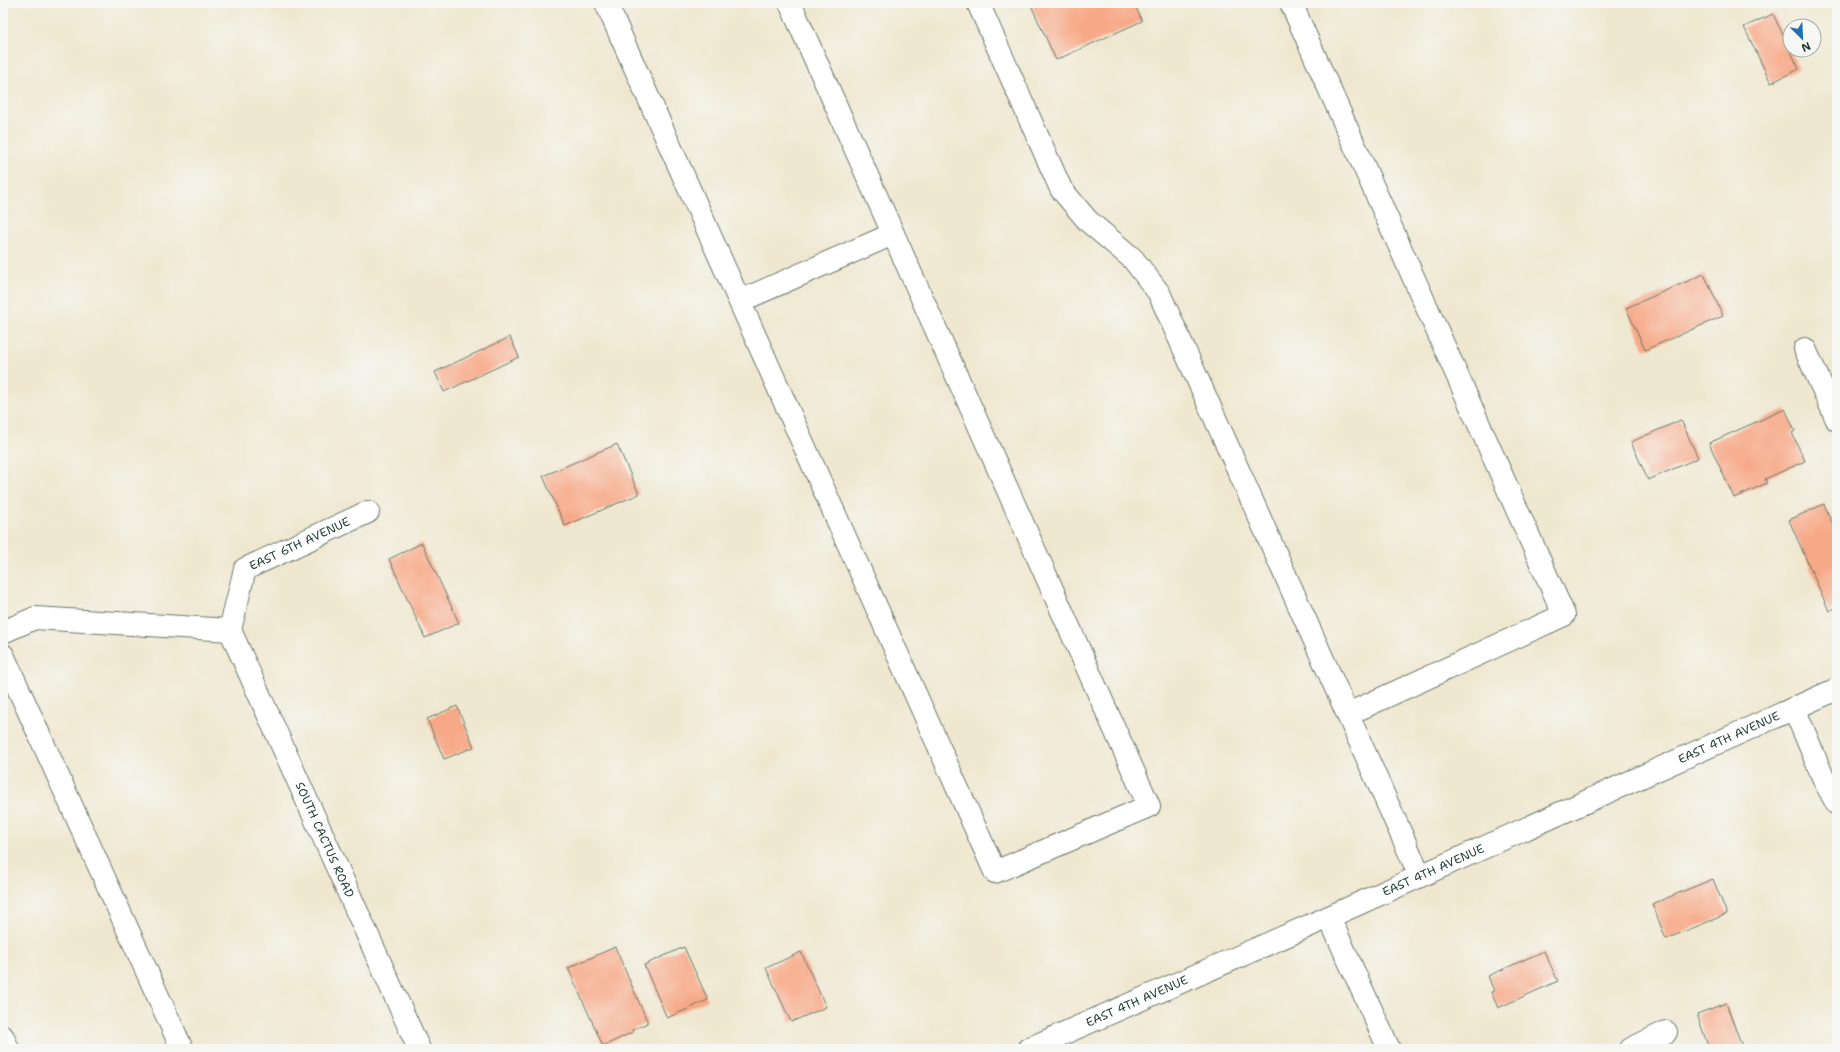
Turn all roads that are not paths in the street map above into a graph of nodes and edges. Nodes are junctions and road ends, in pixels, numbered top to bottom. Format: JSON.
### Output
{"nodes":[{"id":1,"x":606,"y":3,"type":"edge"},
{"id":2,"x":790,"y":3,"type":"edge"},
{"id":3,"x":978,"y":3,"type":"edge"},
{"id":4,"x":1291,"y":3,"type":"edge"},
{"id":5,"x":893,"y":234,"type":"junction"},
{"id":6,"x":740,"y":301,"type":"junction"},
{"id":7,"x":1805,"y":349,"type":"dead end"},
{"id":8,"x":1837,"y":420,"type":"edge"},
{"id":9,"x":368,"y":512,"type":"dead end"},
{"id":10,"x":230,"y":630,"type":"junction"},
{"id":11,"x":3,"y":632,"type":"edge"},
{"id":12,"x":3,"y":655,"type":"edge"},
{"id":13,"x":1837,"y":689,"type":"edge"},
{"id":14,"x":1794,"y":708,"type":"junction"},
{"id":15,"x":1348,"y":714,"type":"junction"},
{"id":16,"x":1837,"y":804,"type":"edge"},
{"id":17,"x":1420,"y":876,"type":"junction"},
{"id":18,"x":1329,"y":917,"type":"junction"},
{"id":19,"x":1666,"y":1032,"type":"dead end"},
{"id":20,"x":3,"y":1037,"type":"edge"},
{"id":21,"x":8,"y":1049,"type":"edge"},
{"id":22,"x":182,"y":1049,"type":"edge"},
{"id":23,"x":419,"y":1049,"type":"edge"},
{"id":24,"x":1028,"y":1049,"type":"edge"},
{"id":25,"x":1389,"y":1049,"type":"edge"},
{"id":26,"x":1631,"y":1049,"type":"edge"}],
"edges":[{"from":1,"to":6,"type":"street"},
{"from":2,"to":5,"type":"street"},
{"from":3,"to":15,"type":"street"},
{"from":4,"to":15,"type":"street"},
{"from":5,"to":6,"type":"street"},
{"from":5,"to":6,"type":"street"},
{"from":7,"to":8,"type":"street"},
{"from":9,"to":10,"type":"street","name":"EAST 6TH AVENUE"},
{"from":10,"to":11,"type":"street"},
{"from":10,"to":23,"type":"street","name":"SOUTH CACTUS ROAD"},
{"from":12,"to":22,"type":"street"},
{"from":13,"to":14,"type":"street","name":"EAST 4TH AVENUE"},
{"from":14,"to":16,"type":"street"},
{"from":14,"to":17,"type":"street","name":"EAST 4TH AVENUE"},
{"from":15,"to":17,"type":"street"},
{"from":17,"to":18,"type":"street","name":"EAST 4TH AVENUE"},
{"from":18,"to":24,"type":"street","name":"EAST 4TH AVENUE"},
{"from":18,"to":25,"type":"street"},
{"from":19,"to":26,"type":"street"},
{"from":20,"to":21,"type":"street"}]}
